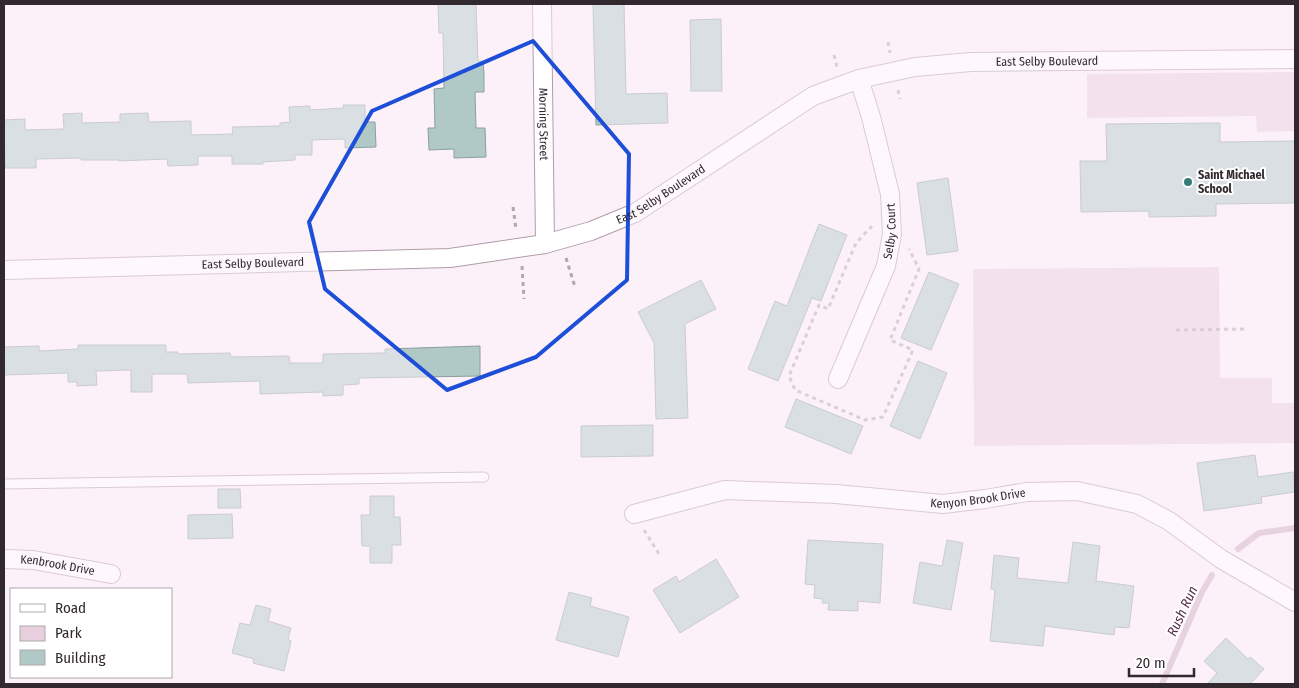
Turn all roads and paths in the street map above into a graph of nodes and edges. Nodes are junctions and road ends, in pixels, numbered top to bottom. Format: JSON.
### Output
{"nodes":[{"id":1,"x":542,"y":4,"type":"edge"},
{"id":2,"x":888,"y":42,"type":"dead end"},
{"id":3,"x":834,"y":55,"type":"dead end"},
{"id":4,"x":891,"y":58,"type":"dead end"},
{"id":5,"x":1295,"y":59,"type":"edge"},
{"id":6,"x":839,"y":73,"type":"dead end"},
{"id":7,"x":859,"y":79,"type":"junction"},
{"id":8,"x":512,"y":207,"type":"dead end"},
{"id":9,"x":516,"y":231,"type":"dead end"},
{"id":10,"x":545,"y":244,"type":"junction"},
{"id":11,"x":565,"y":255,"type":"dead end"},
{"id":12,"x":522,"y":266,"type":"dead end"},
{"id":13,"x":4,"y":270,"type":"edge"},
{"id":14,"x":575,"y":287,"type":"dead end"},
{"id":15,"x":524,"y":299,"type":"dead end"},
{"id":16,"x":1245,"y":329,"type":"dead end"},
{"id":17,"x":1176,"y":330,"type":"dead end"},
{"id":18,"x":838,"y":378,"type":"dead end"},
{"id":19,"x":484,"y":477,"type":"dead end"},
{"id":20,"x":4,"y":484,"type":"edge"},
{"id":21,"x":634,"y":514,"type":"joint"},
{"id":22,"x":661,"y":557,"type":"dead end"},
{"id":23,"x":4,"y":559,"type":"edge"},
{"id":24,"x":111,"y":574,"type":"dead end"},
{"id":25,"x":1295,"y":602,"type":"edge"}],
"edges":[{"from":1,"to":10,"type":"street","name":"Morning Street"},
{"from":2,"to":4,"type":"path"},
{"from":3,"to":6,"type":"path"},
{"from":5,"to":7,"type":"street","name":"East Selby Boulevard"},
{"from":7,"to":10,"type":"street","name":"East Selby Boulevard"},
{"from":7,"to":18,"type":"street","name":"Selby Court"},
{"from":8,"to":9,"type":"path"},
{"from":10,"to":13,"type":"street","name":"East Selby Boulevard"},
{"from":11,"to":14,"type":"path"},
{"from":12,"to":15,"type":"path"},
{"from":16,"to":17,"type":"path"},
{"from":19,"to":20,"type":"lane"},
{"from":21,"to":22,"type":"path"},
{"from":21,"to":25,"type":"street","name":"Kenyon Brook Drive"},
{"from":23,"to":24,"type":"street","name":"Kenbrook Drive"}]}
